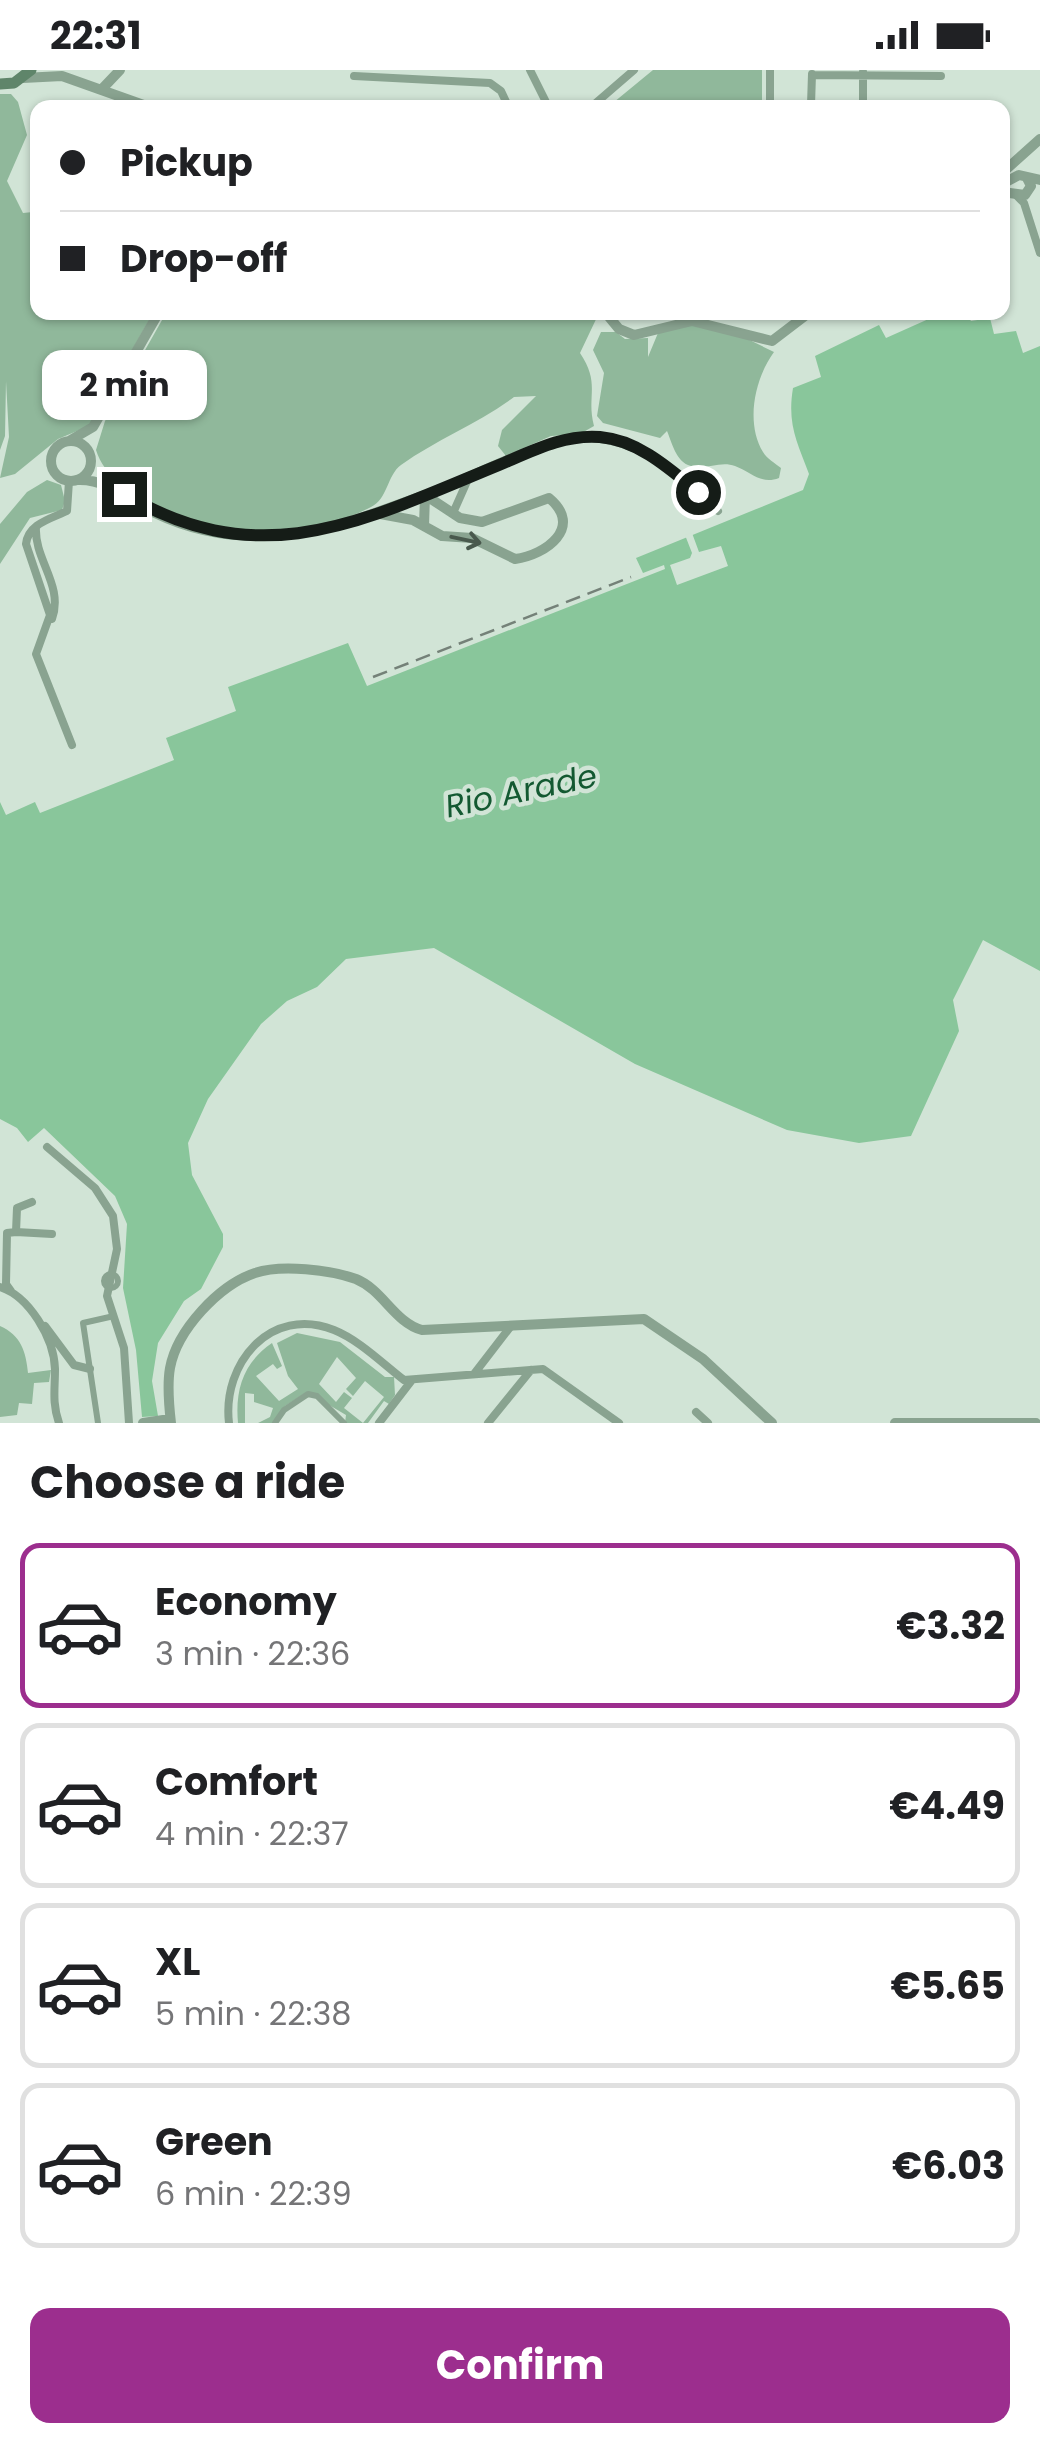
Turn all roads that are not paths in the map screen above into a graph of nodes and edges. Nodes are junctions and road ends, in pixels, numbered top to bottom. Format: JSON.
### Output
{"nodes":[{"id":1,"x":120,"y":70,"type":"edge"},
{"id":2,"x":530,"y":70,"type":"edge"},
{"id":3,"x":634,"y":70,"type":"edge"},
{"id":4,"x":770,"y":70,"type":"edge"},
{"id":5,"x":812,"y":72,"type":"edge"},
{"id":6,"x":863,"y":72,"type":"edge"},
{"id":7,"x":58,"y":73,"type":"edge"},
{"id":8,"x":27,"y":74,"type":"edge"},
{"id":9,"x":434,"y":75,"type":"edge"},
{"id":10,"x":354,"y":76,"type":"dead end"},
{"id":11,"x":941,"y":76,"type":"dead end"},
{"id":12,"x":0,"y":84,"type":"edge"},
{"id":13,"x":102,"y":89,"type":"junction"},
{"id":14,"x":116,"y":94,"type":"junction"},
{"id":15,"x":131,"y":100,"type":"edge"},
{"id":16,"x":504,"y":100,"type":"edge"},
{"id":17,"x":545,"y":100,"type":"edge"},
{"id":18,"x":599,"y":100,"type":"edge"},
{"id":19,"x":770,"y":100,"type":"edge"},
{"id":20,"x":811,"y":100,"type":"edge"},
{"id":21,"x":863,"y":100,"type":"edge"},
{"id":22,"x":1040,"y":139,"type":"edge"},
{"id":23,"x":1034,"y":179,"type":"edge"},
{"id":24,"x":1010,"y":182,"type":"edge"},
{"id":25,"x":1010,"y":186,"type":"edge"},
{"id":26,"x":1010,"y":187,"type":"edge"},
{"id":27,"x":1037,"y":236,"type":"edge"},
{"id":28,"x":1040,"y":253,"type":"edge"},
{"id":29,"x":155,"y":320,"type":"edge"},
{"id":30,"x":612,"y":320,"type":"edge"},
{"id":31,"x":800,"y":320,"type":"edge"},
{"id":32,"x":104,"y":411,"type":"junction"},
{"id":33,"x":69,"y":441,"type":"junction"},
{"id":34,"x":90,"y":455,"type":"junction"},
{"id":35,"x":470,"y":476,"type":"junction"},
{"id":36,"x":73,"y":481,"type":"junction"},
{"id":37,"x":124,"y":494,"type":"junction"},
{"id":38,"x":426,"y":495,"type":"junction"},
{"id":39,"x":718,"y":511,"type":"dead end"},
{"id":40,"x":375,"y":513,"type":"junction"},
{"id":41,"x":453,"y":514,"type":"junction"},
{"id":42,"x":424,"y":526,"type":"junction"},
{"id":43,"x":72,"y":745,"type":"dead end"},
{"id":44,"x":47,"y":1147,"type":"dead end"},
{"id":45,"x":32,"y":1202,"type":"dead end"},
{"id":46,"x":16,"y":1232,"type":"junction"},
{"id":47,"x":52,"y":1234,"type":"dead end"},
{"id":48,"x":0,"y":1288,"type":"edge"},
{"id":49,"x":11,"y":1290,"type":"junction"},
{"id":50,"x":23,"y":1300,"type":"junction"},
{"id":51,"x":115,"y":1315,"type":"junction"},
{"id":52,"x":512,"y":1325,"type":"junction"},
{"id":53,"x":90,"y":1369,"type":"junction"},
{"id":54,"x":530,"y":1370,"type":"junction"},
{"id":55,"x":474,"y":1374,"type":"junction"},
{"id":56,"x":412,"y":1380,"type":"junction"},
{"id":57,"x":696,"y":1412,"type":"dead end"},
{"id":58,"x":170,"y":1421,"type":"edge"},
{"id":59,"x":59,"y":1423,"type":"edge"},
{"id":60,"x":98,"y":1423,"type":"edge"},
{"id":61,"x":128,"y":1423,"type":"edge"},
{"id":62,"x":142,"y":1423,"type":"edge"},
{"id":63,"x":229,"y":1423,"type":"edge"},
{"id":64,"x":275,"y":1423,"type":"edge"},
{"id":65,"x":344,"y":1423,"type":"edge"},
{"id":66,"x":379,"y":1423,"type":"edge"},
{"id":67,"x":488,"y":1423,"type":"edge"},
{"id":68,"x":619,"y":1423,"type":"edge"},
{"id":69,"x":708,"y":1423,"type":"edge"},
{"id":70,"x":772,"y":1423,"type":"edge"},
{"id":71,"x":896,"y":1423,"type":"edge"},
{"id":72,"x":1036,"y":1423,"type":"edge"}],
"edges":[{"from":1,"to":13,"type":"street"},
{"from":1,"to":14,"type":"street"},
{"from":2,"to":17,"type":"street"},
{"from":3,"to":18,"type":"street"},
{"from":4,"to":19,"type":"street"},
{"from":5,"to":6,"type":"street"},
{"from":5,"to":20,"type":"street"},
{"from":6,"to":11,"type":"street"},
{"from":6,"to":21,"type":"street"},
{"from":7,"to":8,"type":"street"},
{"from":7,"to":13,"type":"street"},
{"from":8,"to":12,"type":"main road"},
{"from":9,"to":10,"type":"street"},
{"from":9,"to":16,"type":"street"},
{"from":13,"to":14,"type":"street"},
{"from":14,"to":15,"type":"street"},
{"from":22,"to":24,"type":"street"},
{"from":23,"to":25,"type":"street"},
{"from":26,"to":27,"type":"street"},
{"from":27,"to":28,"type":"street"},
{"from":29,"to":32,"type":"street"},
{"from":30,"to":31,"type":"street"},
{"from":32,"to":33,"type":"street"},
{"from":32,"to":34,"type":"street"},
{"from":33,"to":34,"type":"street"},
{"from":33,"to":36,"type":"street"},
{"from":34,"to":36,"type":"street"},
{"from":34,"to":37,"type":"street"},
{"from":35,"to":38,"type":"street"},
{"from":35,"to":39,"type":"street"},
{"from":35,"to":41,"type":"street"},
{"from":36,"to":37,"type":"street"},
{"from":36,"to":43,"type":"street"},
{"from":37,"to":40,"type":"street"},
{"from":38,"to":40,"type":"street"},
{"from":38,"to":41,"type":"street"},
{"from":38,"to":42,"type":"street"},
{"from":40,"to":42,"type":"street"},
{"from":42,"to":41,"type":"street","one_way":true},
{"from":44,"to":51,"type":"street"},
{"from":45,"to":46,"type":"street"},
{"from":46,"to":47,"type":"street"},
{"from":46,"to":49,"type":"street"},
{"from":48,"to":49,"type":"street"},
{"from":49,"to":50,"type":"street"},
{"from":50,"to":53,"type":"street"},
{"from":50,"to":59,"type":"street"},
{"from":51,"to":53,"type":"street"},
{"from":51,"to":61,"type":"street"},
{"from":52,"to":55,"type":"street"},
{"from":52,"to":58,"type":"street"},
{"from":52,"to":70,"type":"street"},
{"from":53,"to":60,"type":"street"},
{"from":54,"to":55,"type":"street"},
{"from":54,"to":67,"type":"street"},
{"from":54,"to":68,"type":"street"},
{"from":55,"to":56,"type":"street"},
{"from":56,"to":63,"type":"street"},
{"from":56,"to":66,"type":"street"},
{"from":57,"to":69,"type":"street"},
{"from":58,"to":62,"type":"street"},
{"from":64,"to":65,"type":"street"},
{"from":71,"to":72,"type":"street"}]}
